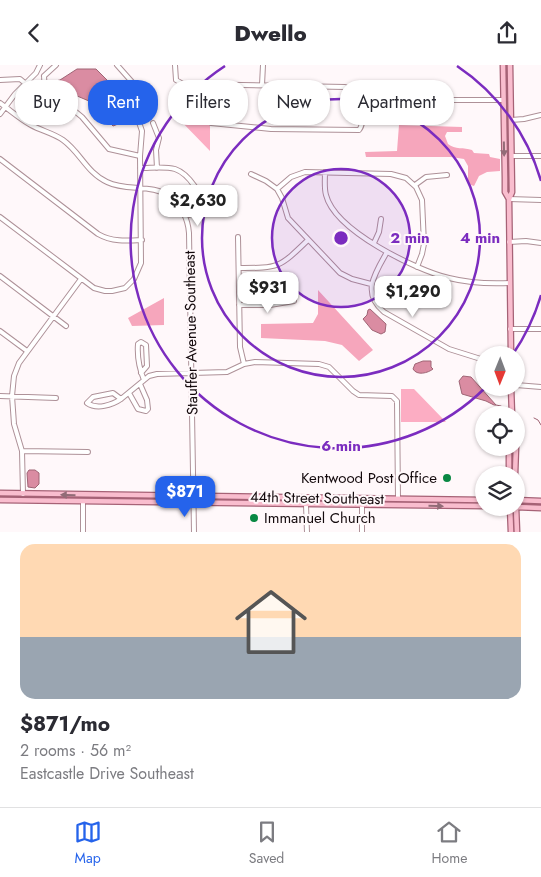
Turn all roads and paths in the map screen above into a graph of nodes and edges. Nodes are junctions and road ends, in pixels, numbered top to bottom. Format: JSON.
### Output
{"nodes":[{"id":1,"x":40,"y":65,"type":"edge"},
{"id":2,"x":56,"y":65,"type":"edge"},
{"id":3,"x":117,"y":65,"type":"edge"},
{"id":4,"x":175,"y":65,"type":"edge"},
{"id":5,"x":262,"y":65,"type":"edge"},
{"id":6,"x":503,"y":65,"type":"edge"},
{"id":7,"x":509,"y":65,"type":"edge"},
{"id":8,"x":36,"y":73,"type":"junction"},
{"id":9,"x":44,"y":76,"type":"junction"},
{"id":10,"x":0,"y":80,"type":"edge"},
{"id":11,"x":21,"y":80,"type":"edge"},
{"id":12,"x":30,"y":80,"type":"edge"},
{"id":13,"x":176,"y":80,"type":"edge"},
{"id":14,"x":262,"y":80,"type":"edge"},
{"id":15,"x":503,"y":93,"type":"junction"},
{"id":16,"x":15,"y":97,"type":"edge"},
{"id":17,"x":454,"y":100,"type":"edge"},
{"id":18,"x":503,"y":100,"type":"junction"},
{"id":19,"x":0,"y":103,"type":"edge"},
{"id":20,"x":6,"y":107,"type":"junction"},
{"id":21,"x":0,"y":114,"type":"edge"},
{"id":22,"x":541,"y":115,"type":"edge"},
{"id":23,"x":511,"y":120,"type":"junction"},
{"id":24,"x":154,"y":125,"type":"edge"},
{"id":25,"x":238,"y":125,"type":"edge"},
{"id":26,"x":362,"y":125,"type":"edge"},
{"id":27,"x":512,"y":155,"type":"junction"},
{"id":28,"x":140,"y":156,"type":"junction"},
{"id":29,"x":541,"y":156,"type":"edge"},
{"id":30,"x":0,"y":159,"type":"edge"},
{"id":31,"x":140,"y":168,"type":"junction"},
{"id":32,"x":157,"y":168,"type":"junction"},
{"id":33,"x":325,"y":173,"type":"junction"},
{"id":34,"x":251,"y":174,"type":"dead end"},
{"id":35,"x":447,"y":175,"type":"dead end"},
{"id":36,"x":415,"y":185,"type":"junction"},
{"id":37,"x":141,"y":189,"type":"junction"},
{"id":38,"x":276,"y":189,"type":"junction"},
{"id":39,"x":509,"y":199,"type":"junction"},
{"id":40,"x":541,"y":200,"type":"edge"},
{"id":41,"x":186,"y":216,"type":"junction"},
{"id":42,"x":0,"y":217,"type":"edge"},
{"id":43,"x":382,"y":219,"type":"dead end"},
{"id":44,"x":238,"y":237,"type":"dead end"},
{"id":45,"x":142,"y":240,"type":"junction"},
{"id":46,"x":308,"y":240,"type":"junction"},
{"id":47,"x":509,"y":241,"type":"junction"},
{"id":48,"x":374,"y":243,"type":"junction"},
{"id":49,"x":541,"y":243,"type":"edge"},
{"id":50,"x":388,"y":252,"type":"junction"},
{"id":51,"x":416,"y":267,"type":"junction"},
{"id":52,"x":239,"y":268,"type":"junction"},
{"id":53,"x":0,"y":276,"type":"edge"},
{"id":54,"x":81,"y":279,"type":"junction"},
{"id":55,"x":510,"y":283,"type":"junction"},
{"id":56,"x":371,"y":284,"type":"junction"},
{"id":57,"x":294,"y":301,"type":"dead end"},
{"id":58,"x":239,"y":305,"type":"junction"},
{"id":59,"x":53,"y":317,"type":"junction"},
{"id":60,"x":66,"y":326,"type":"dead end"},
{"id":61,"x":510,"y":329,"type":"junction"},
{"id":62,"x":541,"y":329,"type":"edge"},
{"id":63,"x":0,"y":331,"type":"edge"},
{"id":64,"x":511,"y":346,"type":"edge"},
{"id":65,"x":27,"y":351,"type":"junction"},
{"id":66,"x":475,"y":357,"type":"edge"},
{"id":67,"x":244,"y":364,"type":"junction"},
{"id":68,"x":192,"y":372,"type":"junction"},
{"id":69,"x":141,"y":373,"type":"junction"},
{"id":70,"x":142,"y":382,"type":"junction"},
{"id":71,"x":525,"y":386,"type":"edge"},
{"id":72,"x":541,"y":387,"type":"edge"},
{"id":73,"x":129,"y":393,"type":"junction"},
{"id":74,"x":0,"y":396,"type":"edge"},
{"id":75,"x":12,"y":396,"type":"junction"},
{"id":76,"x":56,"y":398,"type":"dead end"},
{"id":77,"x":121,"y":399,"type":"junction"},
{"id":78,"x":22,"y":451,"type":"junction"},
{"id":79,"x":88,"y":452,"type":"dead end"},
{"id":80,"x":0,"y":493,"type":"edge"},
{"id":81,"x":23,"y":494,"type":"junction"},
{"id":82,"x":108,"y":495,"type":"junction"},
{"id":83,"x":121,"y":496,"type":"junction"},
{"id":84,"x":134,"y":496,"type":"junction"},
{"id":85,"x":195,"y":497,"type":"junction"},
{"id":86,"x":270,"y":498,"type":"junction"},
{"id":87,"x":315,"y":498,"type":"junction"},
{"id":88,"x":398,"y":499,"type":"junction"},
{"id":89,"x":417,"y":499,"type":"junction"},
{"id":90,"x":0,"y":500,"type":"edge"},
{"id":91,"x":13,"y":500,"type":"junction"},
{"id":92,"x":475,"y":500,"type":"edge"},
{"id":93,"x":525,"y":501,"type":"edge"},
{"id":94,"x":541,"y":501,"type":"edge"},
{"id":95,"x":83,"y":502,"type":"junction"},
{"id":96,"x":114,"y":502,"type":"junction"},
{"id":97,"x":130,"y":502,"type":"junction"},
{"id":98,"x":195,"y":503,"type":"junction"},
{"id":99,"x":248,"y":504,"type":"junction"},
{"id":100,"x":306,"y":505,"type":"junction"},
{"id":101,"x":362,"y":505,"type":"junction"},
{"id":102,"x":387,"y":506,"type":"junction"},
{"id":103,"x":408,"y":506,"type":"junction"},
{"id":104,"x":475,"y":506,"type":"edge"},
{"id":105,"x":525,"y":507,"type":"edge"},
{"id":106,"x":541,"y":508,"type":"edge"},
{"id":107,"x":510,"y":516,"type":"edge"},
{"id":108,"x":516,"y":516,"type":"edge"},
{"id":109,"x":83,"y":532,"type":"edge"},
{"id":110,"x":194,"y":532,"type":"edge"},
{"id":111,"x":307,"y":532,"type":"edge"},
{"id":112,"x":362,"y":532,"type":"edge"},
{"id":113,"x":510,"y":532,"type":"edge"},
{"id":114,"x":517,"y":532,"type":"edge"}],
"edges":[{"from":1,"to":8,"type":"street"},
{"from":2,"to":9,"type":"street"},
{"from":3,"to":28,"type":"street"},
{"from":4,"to":13,"type":"street"},
{"from":5,"to":14,"type":"street"},
{"from":6,"to":15,"type":"main road"},
{"from":7,"to":23,"type":"main road"},
{"from":8,"to":9,"type":"street"},
{"from":8,"to":12,"type":"street"},
{"from":9,"to":28,"type":"street"},
{"from":10,"to":11,"type":"street"},
{"from":15,"to":18,"type":"main road"},
{"from":15,"to":23,"type":"main road"},
{"from":16,"to":20,"type":"street"},
{"from":17,"to":18,"type":"street"},
{"from":18,"to":39,"type":"main road","one_way":true},
{"from":19,"to":20,"type":"street"},
{"from":20,"to":21,"type":"street"},
{"from":20,"to":37,"type":"street"},
{"from":22,"to":23,"type":"street"},
{"from":23,"to":27,"type":"main road"},
{"from":24,"to":32,"type":"street"},
{"from":25,"to":26,"type":"street"},
{"from":27,"to":29,"type":"street"},
{"from":27,"to":39,"type":"main road"},
{"from":28,"to":31,"type":"street"},
{"from":30,"to":45,"type":"street"},
{"from":31,"to":32,"type":"street"},
{"from":31,"to":37,"type":"street"},
{"from":32,"to":41,"type":"street"},
{"from":33,"to":36,"type":"street"},
{"from":33,"to":38,"type":"street"},
{"from":33,"to":48,"type":"street"},
{"from":34,"to":38,"type":"street"},
{"from":35,"to":36,"type":"street"},
{"from":36,"to":51,"type":"street"},
{"from":37,"to":41,"type":"street"},
{"from":37,"to":45,"type":"street"},
{"from":38,"to":46,"type":"street"},
{"from":39,"to":40,"type":"street"},
{"from":39,"to":47,"type":"main road"},
{"from":41,"to":68,"type":"street","name":"Stauffer Avenue Southeast"},
{"from":42,"to":54,"type":"street"},
{"from":43,"to":48,"type":"street"},
{"from":44,"to":52,"type":"street"},
{"from":45,"to":54,"type":"street"},
{"from":46,"to":52,"type":"street"},
{"from":46,"to":56,"type":"street"},
{"from":47,"to":49,"type":"street"},
{"from":47,"to":55,"type":"main road"},
{"from":48,"to":50,"type":"street"},
{"from":50,"to":51,"type":"street"},
{"from":50,"to":56,"type":"street"},
{"from":51,"to":55,"type":"street"},
{"from":52,"to":58,"type":"street"},
{"from":53,"to":59,"type":"street"},
{"from":54,"to":59,"type":"street"},
{"from":55,"to":61,"type":"main road"},
{"from":56,"to":66,"type":"street"},
{"from":57,"to":58,"type":"street"},
{"from":58,"to":67,"type":"street"},
{"from":59,"to":60,"type":"street"},
{"from":59,"to":65,"type":"street"},
{"from":61,"to":62,"type":"street"},
{"from":61,"to":64,"type":"main road"},
{"from":63,"to":65,"type":"street"},
{"from":65,"to":75,"type":"street"},
{"from":67,"to":68,"type":"street"},
{"from":67,"to":88,"type":"street"},
{"from":68,"to":70,"type":"street"},
{"from":68,"to":85,"type":"street","name":"Stauffer Avenue Southeast"},
{"from":69,"to":69,"type":"street"},
{"from":69,"to":70,"type":"street"},
{"from":70,"to":73,"type":"street"},
{"from":70,"to":73,"type":"street"},
{"from":71,"to":72,"type":"street"},
{"from":73,"to":77,"type":"street"},
{"from":74,"to":75,"type":"street"},
{"from":75,"to":76,"type":"street"},
{"from":75,"to":78,"type":"street"},
{"from":77,"to":77,"type":"street"},
{"from":78,"to":79,"type":"street"},
{"from":78,"to":81,"type":"street"},
{"from":80,"to":81,"type":"main road","name":"44th Street Southeast"},
{"from":82,"to":81,"type":"main road","name":"44th Street Southeast","one_way":true},
{"from":81,"to":91,"type":"main road"},
{"from":82,"to":83,"type":"main road","name":"44th Street Southeast"},
{"from":82,"to":95,"type":"main road"},
{"from":83,"to":84,"type":"main road","name":"44th Street Southeast"},
{"from":83,"to":96,"type":"main road"},
{"from":84,"to":85,"type":"main road","name":"44th Street Southeast"},
{"from":84,"to":97,"type":"main road"},
{"from":85,"to":86,"type":"main road","name":"44th Street Southeast"},
{"from":85,"to":98,"type":"street","name":"Stauffer Avenue Southeast"},
{"from":86,"to":87,"type":"main road","name":"44th Street Southeast"},
{"from":86,"to":99,"type":"main road"},
{"from":87,"to":88,"type":"main road","name":"44th Street Southeast"},
{"from":87,"to":100,"type":"main road"},
{"from":88,"to":89,"type":"main road","name":"44th Street Southeast"},
{"from":88,"to":102,"type":"main road"},
{"from":89,"to":92,"type":"main road","name":"44th Street Southeast"},
{"from":89,"to":103,"type":"main road"},
{"from":90,"to":91,"type":"main road","name":"44th Street Southeast"},
{"from":91,"to":95,"type":"main road","name":"44th Street Southeast"},
{"from":93,"to":94,"type":"main road"},
{"from":95,"to":96,"type":"main road","name":"44th Street Southeast"},
{"from":95,"to":109,"type":"street"},
{"from":96,"to":97,"type":"main road","name":"44th Street Southeast"},
{"from":97,"to":98,"type":"main road","name":"44th Street Southeast"},
{"from":98,"to":99,"type":"main road","name":"44th Street Southeast"},
{"from":98,"to":110,"type":"street","name":"Stauffer Avenue Southeast"},
{"from":99,"to":100,"type":"main road","name":"44th Street Southeast"},
{"from":100,"to":101,"type":"main road","name":"44th Street Southeast"},
{"from":100,"to":111,"type":"street"},
{"from":101,"to":102,"type":"main road","name":"44th Street Southeast"},
{"from":101,"to":112,"type":"street"},
{"from":102,"to":103,"type":"main road","name":"44th Street Southeast"},
{"from":103,"to":104,"type":"main road","name":"44th Street Southeast","one_way":true},
{"from":105,"to":106,"type":"main road"},
{"from":107,"to":113,"type":"main road"},
{"from":108,"to":114,"type":"main road"}]}
